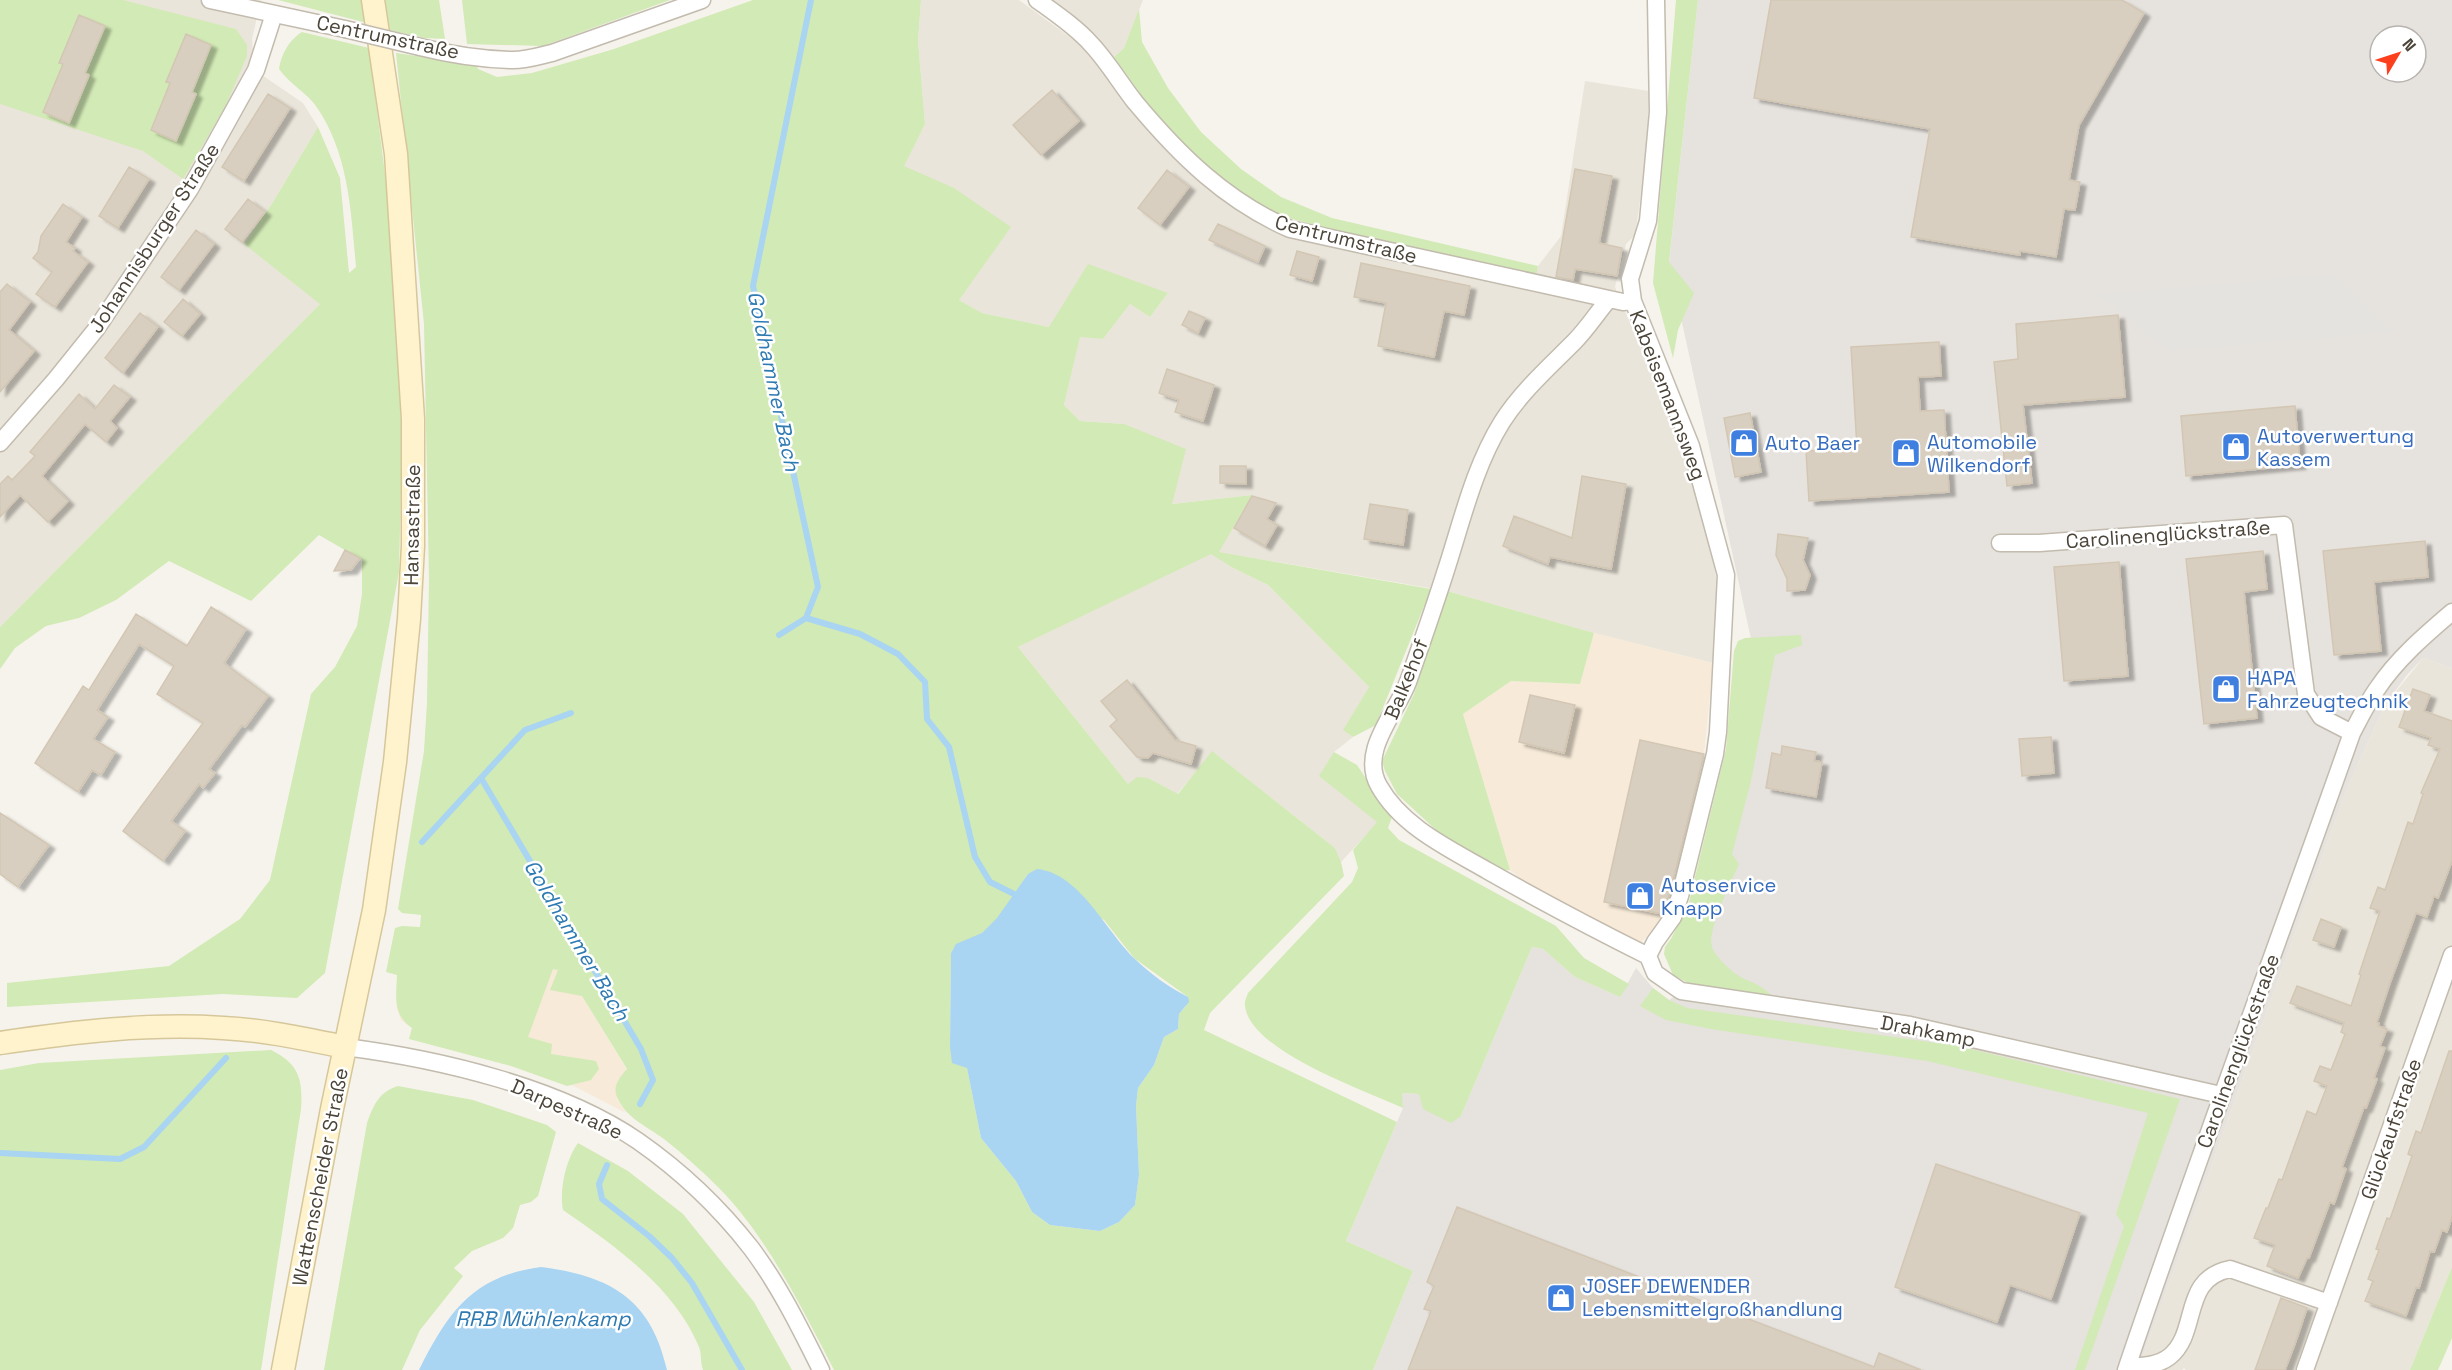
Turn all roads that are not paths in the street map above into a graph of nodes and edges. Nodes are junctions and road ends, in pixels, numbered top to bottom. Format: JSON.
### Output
{"nodes":[{"id":1,"x":210,"y":0,"type":"edge"},
{"id":2,"x":373,"y":0,"type":"edge"},
{"id":3,"x":702,"y":0,"type":"edge"},
{"id":4,"x":1037,"y":0,"type":"edge"},
{"id":5,"x":1656,"y":0,"type":"edge"},
{"id":6,"x":274,"y":14,"type":"junction"},
{"id":7,"x":1609,"y":299,"type":"junction"},
{"id":8,"x":1633,"y":301,"type":"junction"},
{"id":9,"x":0,"y":443,"type":"edge"},
{"id":10,"x":2000,"y":543,"type":"dead end"},
{"id":11,"x":2452,"y":612,"type":"edge"},
{"id":12,"x":2352,"y":733,"type":"junction"},
{"id":13,"x":1648,"y":956,"type":"junction"},
{"id":14,"x":2452,"y":956,"type":"edge"},
{"id":15,"x":0,"y":1043,"type":"edge"},
{"id":16,"x":345,"y":1047,"type":"junction"},
{"id":17,"x":2221,"y":1095,"type":"junction"},
{"id":18,"x":2329,"y":1303,"type":"junction"},
{"id":19,"x":2127,"y":1368,"type":"edge"},
{"id":20,"x":284,"y":1369,"type":"edge"},
{"id":21,"x":821,"y":1370,"type":"edge"},
{"id":22,"x":2305,"y":1370,"type":"edge"}],
"edges":[{"from":1,"to":6,"type":"street","name":"Centrumstraße"},
{"from":2,"to":16,"type":"street","name":"Hansastraße"},
{"from":3,"to":6,"type":"street","name":"Centrumstraße","bridge":true},
{"from":4,"to":7,"type":"street","name":"Centrumstraße"},
{"from":5,"to":8,"type":"street","name":"Kabeisemannsweg"},
{"from":6,"to":9,"type":"street","name":"Johannisburger Straße"},
{"from":7,"to":8,"type":"street","name":"Centrumstraße"},
{"from":7,"to":13,"type":"street","name":"Balkehof"},
{"from":8,"to":13,"type":"street","name":"Kabeisemannsweg"},
{"from":10,"to":12,"type":"street","name":"Carolinenglückstraße"},
{"from":11,"to":12,"type":"street","name":"Carolinenglückstraße"},
{"from":12,"to":17,"type":"street","name":"Carolinenglückstraße"},
{"from":13,"to":17,"type":"street","name":"Drahkamp"},
{"from":14,"to":18,"type":"street","name":"Glückaufstraße"},
{"from":15,"to":16,"type":"street","name":"Wattenscheider Straße"},
{"from":16,"to":20,"type":"street","name":"Wattenscheider Straße"},
{"from":16,"to":21,"type":"street","name":"Darpestraße"},
{"from":17,"to":19,"type":"street","name":"Carolinenglückstraße"},
{"from":18,"to":19,"type":"street"},
{"from":18,"to":22,"type":"street","name":"Glückaufstraße"}]}
